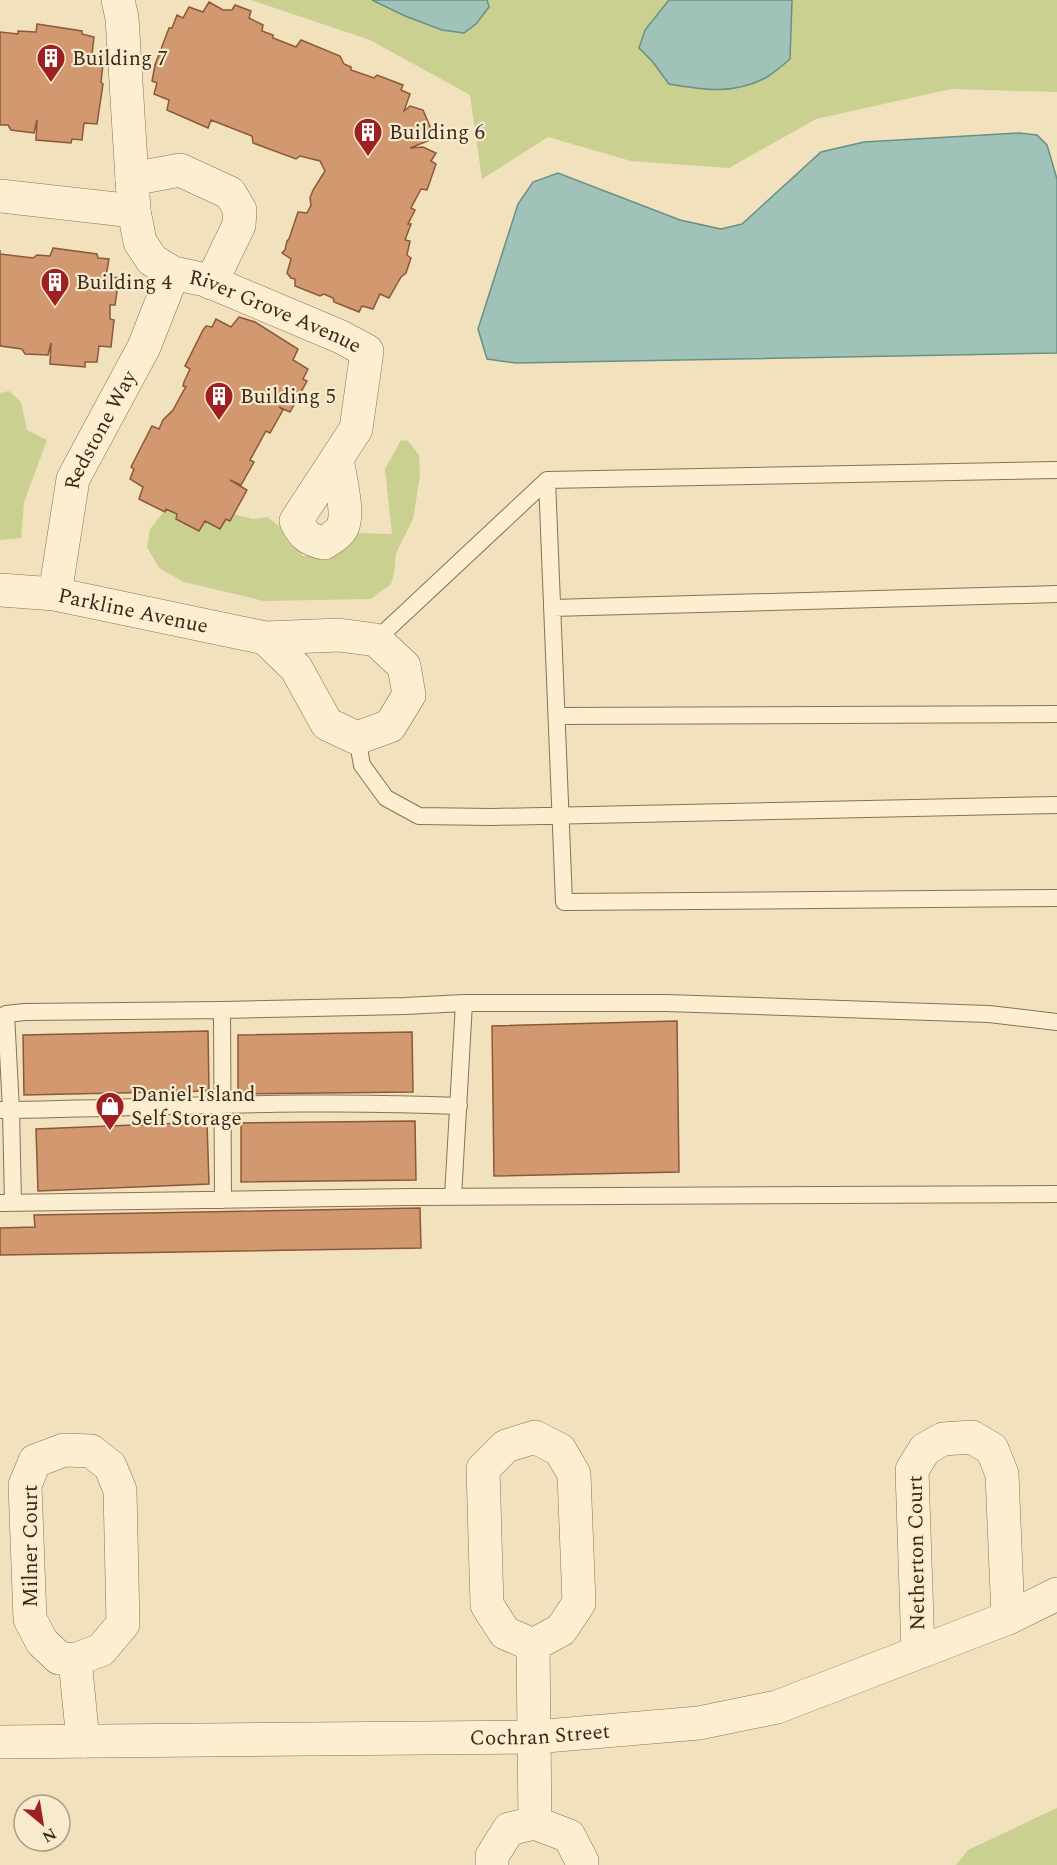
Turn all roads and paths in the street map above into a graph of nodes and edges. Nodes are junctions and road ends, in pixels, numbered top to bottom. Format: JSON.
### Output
{"nodes":[{"id":1,"x":118,"y":0,"type":"edge"},
{"id":2,"x":132,"y":179,"type":"junction"},
{"id":3,"x":0,"y":196,"type":"edge"},
{"id":4,"x":134,"y":211,"type":"junction"},
{"id":5,"x":173,"y":273,"type":"junction"},
{"id":6,"x":211,"y":283,"type":"junction"},
{"id":7,"x":1057,"y":470,"type":"edge"},
{"id":8,"x":547,"y":480,"type":"junction"},
{"id":9,"x":296,"y":521,"type":"dead end"},
{"id":10,"x":0,"y":590,"type":"edge"},
{"id":11,"x":55,"y":594,"type":"junction"},
{"id":12,"x":1057,"y":594,"type":"edge"},
{"id":13,"x":552,"y":608,"type":"junction"},
{"id":14,"x":265,"y":638,"type":"junction"},
{"id":15,"x":376,"y":640,"type":"junction"},
{"id":16,"x":1057,"y":714,"type":"edge"},
{"id":17,"x":557,"y":716,"type":"junction"},
{"id":18,"x":357,"y":738,"type":"junction"},
{"id":19,"x":1057,"y":805,"type":"edge"},
{"id":20,"x":561,"y":816,"type":"junction"},
{"id":21,"x":1057,"y":898,"type":"edge"},
{"id":22,"x":464,"y":1003,"type":"junction"},
{"id":23,"x":222,"y":1010,"type":"junction"},
{"id":24,"x":3,"y":1016,"type":"edge"},
{"id":25,"x":1057,"y":1022,"type":"edge"},
{"id":26,"x":223,"y":1106,"type":"junction"},
{"id":27,"x":459,"y":1106,"type":"junction"},
{"id":28,"x":5,"y":1110,"type":"edge"},
{"id":29,"x":1057,"y":1194,"type":"edge"},
{"id":30,"x":453,"y":1197,"type":"junction"},
{"id":31,"x":224,"y":1200,"type":"junction"},
{"id":32,"x":6,"y":1203,"type":"edge"},
{"id":33,"x":1057,"y":1594,"type":"edge"},
{"id":34,"x":1008,"y":1618,"type":"junction"},
{"id":35,"x":533,"y":1645,"type":"junction"},
{"id":36,"x":918,"y":1651,"type":"junction"},
{"id":37,"x":75,"y":1660,"type":"junction"},
{"id":38,"x":534,"y":1737,"type":"junction"},
{"id":39,"x":83,"y":1741,"type":"junction"},
{"id":40,"x":0,"y":1742,"type":"edge"},
{"id":41,"x":535,"y":1822,"type":"junction"},
{"id":42,"x":492,"y":1865,"type":"edge"},
{"id":43,"x":582,"y":1865,"type":"edge"}],
"edges":[{"from":1,"to":2,"type":"street","name":"River Grove Avenue"},
{"from":2,"to":4,"type":"street","name":"River Grove Avenue"},
{"from":2,"to":6,"type":"street"},
{"from":3,"to":4,"type":"street"},
{"from":4,"to":5,"type":"street","name":"River Grove Avenue"},
{"from":5,"to":6,"type":"street","name":"River Grove Avenue"},
{"from":5,"to":11,"type":"street","name":"Redstone Way"},
{"from":6,"to":9,"type":"street","name":"River Grove Avenue"},
{"from":7,"to":8,"type":"lane"},
{"from":8,"to":13,"type":"lane"},
{"from":8,"to":15,"type":"lane"},
{"from":10,"to":11,"type":"street","name":"Parkline Avenue"},
{"from":11,"to":14,"type":"street","name":"Parkline Avenue"},
{"from":12,"to":13,"type":"lane"},
{"from":13,"to":17,"type":"lane"},
{"from":14,"to":15,"type":"street","name":"Parkline Avenue"},
{"from":14,"to":18,"type":"street"},
{"from":15,"to":18,"type":"street"},
{"from":16,"to":17,"type":"lane"},
{"from":17,"to":20,"type":"lane"},
{"from":18,"to":20,"type":"lane"},
{"from":19,"to":20,"type":"lane"},
{"from":20,"to":21,"type":"lane"},
{"from":22,"to":23,"type":"lane"},
{"from":22,"to":25,"type":"lane"},
{"from":22,"to":27,"type":"lane"},
{"from":23,"to":24,"type":"lane"},
{"from":23,"to":26,"type":"lane"},
{"from":24,"to":28,"type":"lane"},
{"from":26,"to":27,"type":"lane"},
{"from":26,"to":28,"type":"lane"},
{"from":26,"to":31,"type":"lane"},
{"from":27,"to":30,"type":"lane"},
{"from":28,"to":32,"type":"lane"},
{"from":29,"to":30,"type":"lane"},
{"from":30,"to":31,"type":"lane"},
{"from":31,"to":32,"type":"lane"},
{"from":33,"to":34,"type":"street","name":"Cochran Street"},
{"from":34,"to":36,"type":"street","name":"Cochran Street"},
{"from":34,"to":36,"type":"street","name":"Netherton Court"},
{"from":35,"to":35,"type":"street"},
{"from":35,"to":38,"type":"street"},
{"from":36,"to":38,"type":"street","name":"Cochran Street"},
{"from":37,"to":37,"type":"street","name":"Milner Court"},
{"from":37,"to":39,"type":"street"},
{"from":38,"to":39,"type":"street","name":"Cochran Street"},
{"from":38,"to":41,"type":"street"},
{"from":39,"to":40,"type":"street","name":"Cochran Street"},
{"from":41,"to":42,"type":"street"},
{"from":41,"to":43,"type":"street"}]}
